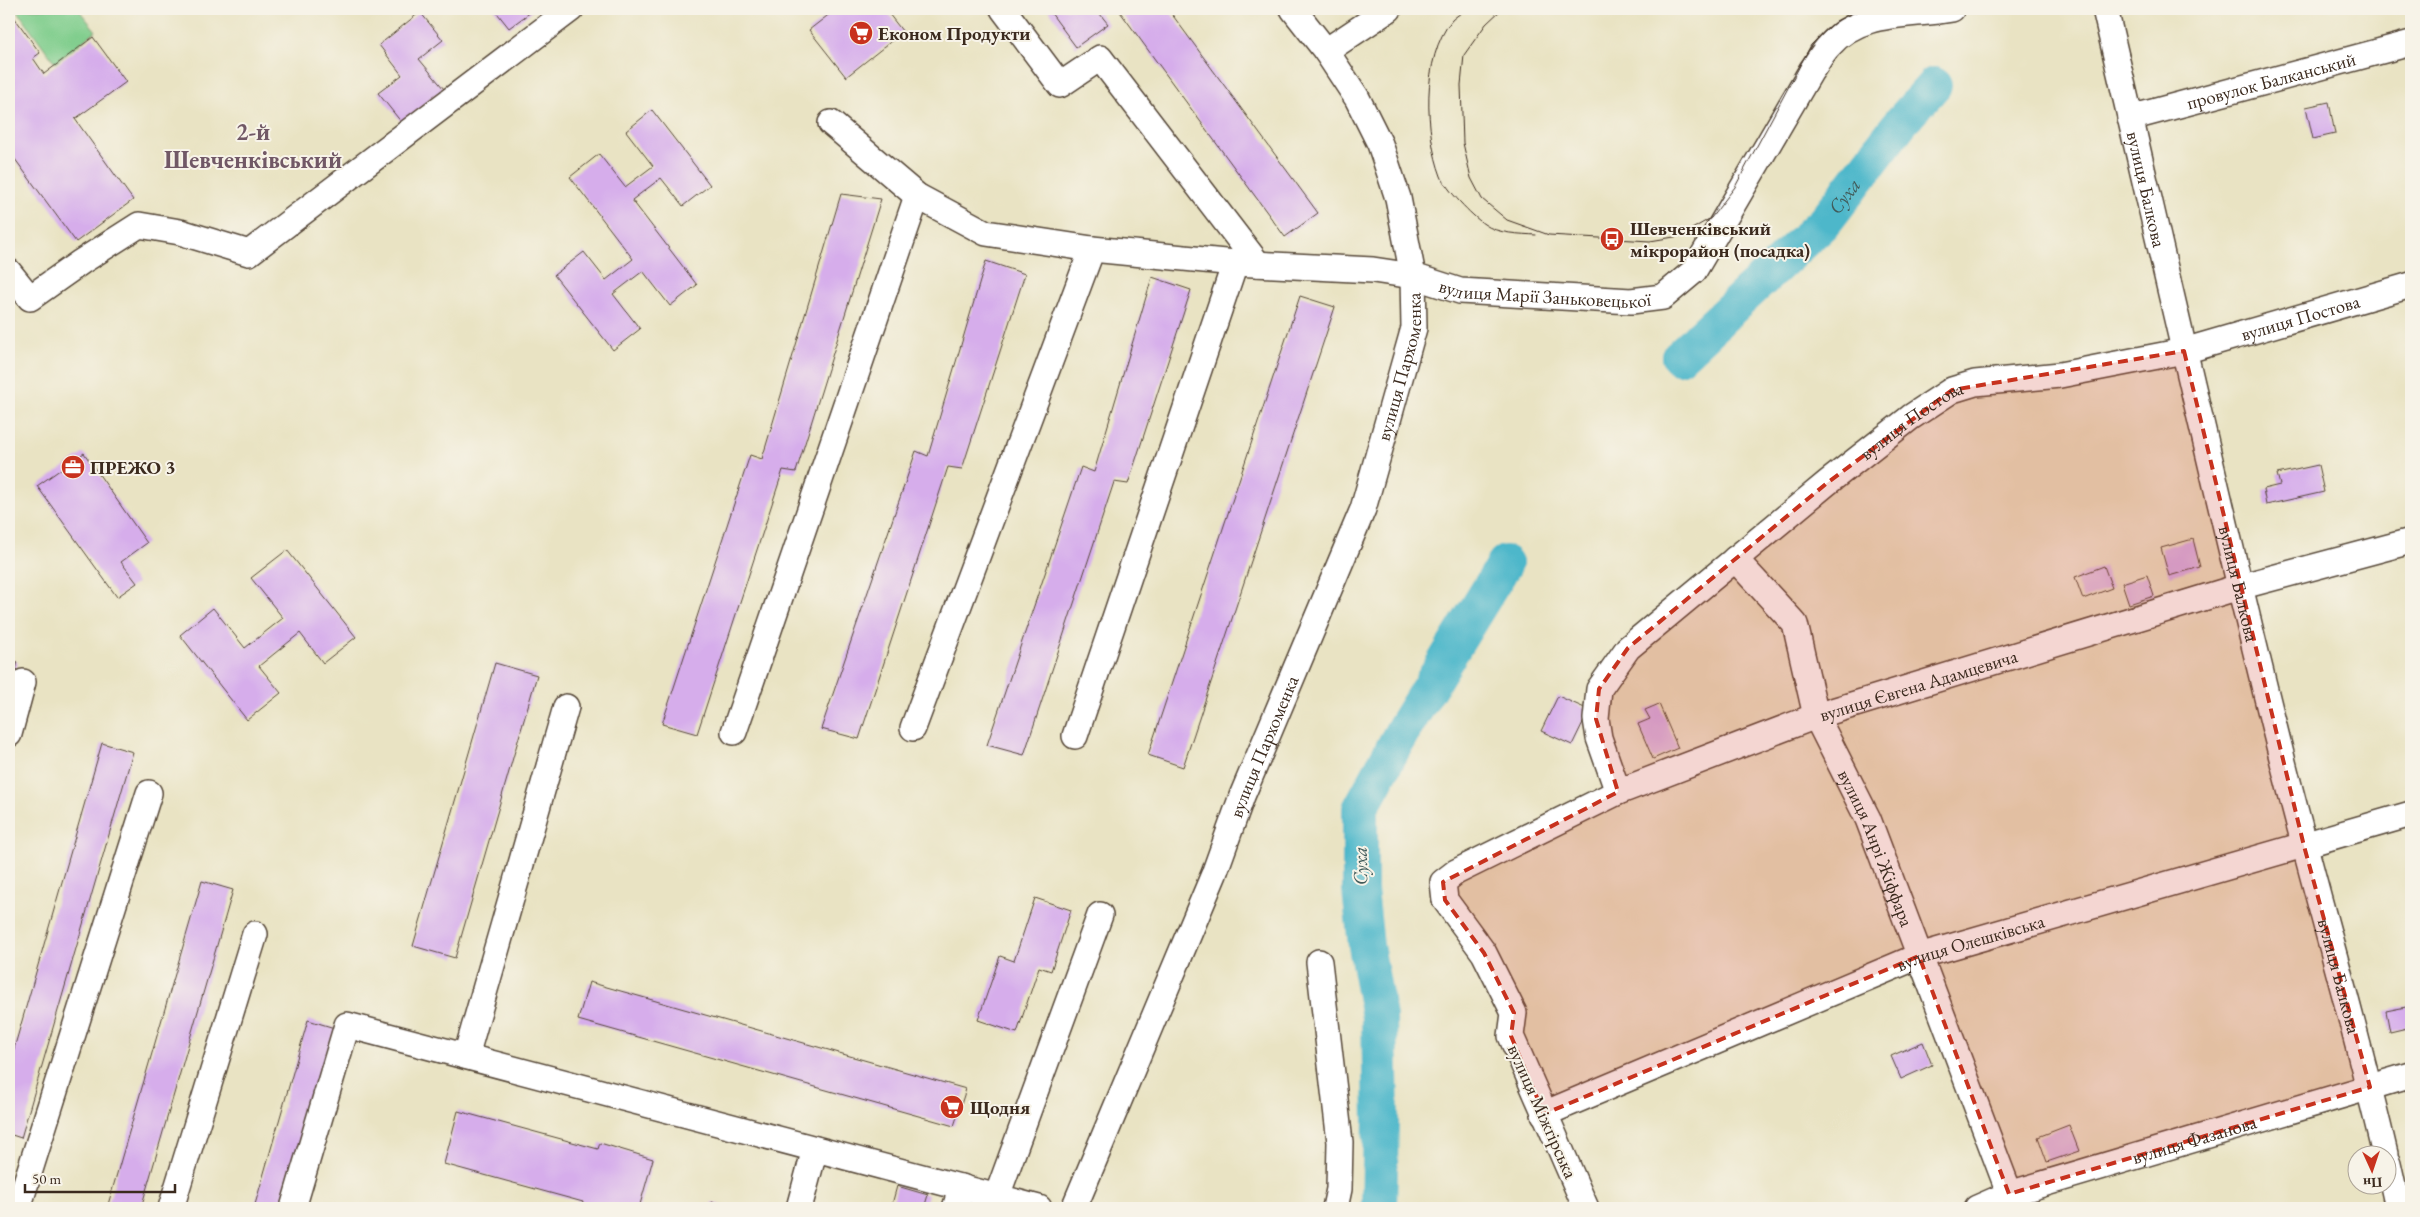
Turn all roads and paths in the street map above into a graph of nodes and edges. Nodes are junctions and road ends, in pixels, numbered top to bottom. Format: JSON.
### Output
{"nodes":[{"id":1,"x":571,"y":9,"type":"edge"},
{"id":2,"x":1003,"y":9,"type":"edge"},
{"id":3,"x":1293,"y":9,"type":"edge"},
{"id":4,"x":1389,"y":9,"type":"edge"},
{"id":5,"x":1952,"y":9,"type":"edge"},
{"id":6,"x":2105,"y":9,"type":"edge"},
{"id":7,"x":2411,"y":43,"type":"edge"},
{"id":8,"x":1326,"y":52,"type":"junction"},
{"id":9,"x":2130,"y":118,"type":"junction"},
{"id":10,"x":831,"y":123,"type":"dead end"},
{"id":11,"x":917,"y":196,"type":"junction"},
{"id":12,"x":1092,"y":249,"type":"junction"},
{"id":13,"x":1247,"y":263,"type":"junction"},
{"id":14,"x":9,"y":272,"type":"edge"},
{"id":15,"x":1413,"y":276,"type":"junction"},
{"id":16,"x":2411,"y":285,"type":"edge"},
{"id":17,"x":2184,"y":351,"type":"junction"},
{"id":18,"x":2411,"y":540,"type":"edge"},
{"id":19,"x":1735,"y":559,"type":"junction"},
{"id":20,"x":2239,"y":588,"type":"junction"},
{"id":21,"x":23,"y":682,"type":"dead end"},
{"id":22,"x":566,"y":707,"type":"dead end"},
{"id":23,"x":1816,"y":716,"type":"junction"},
{"id":24,"x":913,"y":728,"type":"dead end"},
{"id":25,"x":734,"y":732,"type":"dead end"},
{"id":26,"x":9,"y":734,"type":"edge"},
{"id":27,"x":1075,"y":736,"type":"dead end"},
{"id":28,"x":1618,"y":792,"type":"junction"},
{"id":29,"x":149,"y":793,"type":"dead end"},
{"id":30,"x":2411,"y":814,"type":"edge"},
{"id":31,"x":2304,"y":846,"type":"junction"},
{"id":32,"x":1443,"y":882,"type":"joint"},
{"id":33,"x":1100,"y":915,"type":"dead end"},
{"id":34,"x":255,"y":934,"type":"dead end"},
{"id":35,"x":1919,"y":956,"type":"junction"},
{"id":36,"x":1319,"y":962,"type":"dead end"},
{"id":37,"x":466,"y":1056,"type":"junction"},
{"id":38,"x":2411,"y":1075,"type":"edge"},
{"id":39,"x":2370,"y":1086,"type":"junction"},
{"id":40,"x":1544,"y":1114,"type":"junction"},
{"id":41,"x":2383,"y":1144,"type":"edge"},
{"id":42,"x":815,"y":1149,"type":"junction"},
{"id":43,"x":2395,"y":1194,"type":"edge"},
{"id":44,"x":997,"y":1196,"type":"junction"},
{"id":45,"x":959,"y":1197,"type":"edge"},
{"id":46,"x":2012,"y":1201,"type":"edge"},
{"id":47,"x":18,"y":1208,"type":"edge"},
{"id":48,"x":171,"y":1208,"type":"edge"},
{"id":49,"x":293,"y":1208,"type":"edge"},
{"id":50,"x":799,"y":1208,"type":"edge"},
{"id":51,"x":1039,"y":1208,"type":"edge"},
{"id":52,"x":1074,"y":1208,"type":"edge"},
{"id":53,"x":1335,"y":1208,"type":"edge"},
{"id":54,"x":1586,"y":1208,"type":"edge"},
{"id":55,"x":1977,"y":1208,"type":"edge"},
{"id":56,"x":2398,"y":1208,"type":"edge"}],
"edges":[{"from":1,"to":14,"type":"street"},
{"from":2,"to":13,"type":"street"},
{"from":3,"to":8,"type":"street","name":"вулиця Пархоменка"},
{"from":4,"to":8,"type":"street"},
{"from":5,"to":15,"type":"street","name":"вулиця Марії Заньковецької"},
{"from":6,"to":9,"type":"street","name":"вулиця Балкова"},
{"from":7,"to":9,"type":"street","name":"провулок Балканський"},
{"from":8,"to":15,"type":"street","name":"вулиця Пархоменка"},
{"from":9,"to":17,"type":"street","name":"вулиця Балкова"},
{"from":10,"to":11,"type":"street","name":"вулиця Марії Заньковецької"},
{"from":11,"to":12,"type":"street","name":"вулиця Марії Заньковецької"},
{"from":11,"to":25,"type":"street"},
{"from":12,"to":13,"type":"street","name":"вулиця Марії Заньковецької"},
{"from":12,"to":24,"type":"street"},
{"from":13,"to":15,"type":"street","name":"вулиця Марії Заньковецької"},
{"from":13,"to":27,"type":"street"},
{"from":15,"to":52,"type":"street","name":"вулиця Пархоменка"},
{"from":16,"to":17,"type":"street","name":"вулиця Постова"},
{"from":17,"to":19,"type":"street","name":"вулиця Постова"},
{"from":17,"to":20,"type":"street","name":"вулиця Балкова"},
{"from":18,"to":20,"type":"street","name":"вулиця Євгена Адамцевича"},
{"from":19,"to":23,"type":"street","name":"вулиця Анрі Жіффара"},
{"from":19,"to":28,"type":"street","name":"вулиця Постова"},
{"from":20,"to":23,"type":"street","name":"вулиця Євгена Адамцевича"},
{"from":20,"to":31,"type":"street","name":"вулиця Балкова"},
{"from":21,"to":26,"type":"street"},
{"from":22,"to":37,"type":"street"},
{"from":23,"to":28,"type":"street","name":"вулиця Євгена Адамцевича"},
{"from":23,"to":35,"type":"street","name":"вулиця Анрі Жіффара"},
{"from":28,"to":32,"type":"street","name":"вулиця Євгена Адамцевича"},
{"from":29,"to":47,"type":"street"},
{"from":30,"to":31,"type":"street","name":"вулиця Олешківська"},
{"from":31,"to":35,"type":"street","name":"вулиця Олешківська"},
{"from":31,"to":39,"type":"street","name":"вулиця Балкова"},
{"from":32,"to":40,"type":"street","name":"вулиця Міжгірська"},
{"from":33,"to":44,"type":"street"},
{"from":34,"to":48,"type":"street"},
{"from":35,"to":40,"type":"street","name":"вулиця Олешківська"},
{"from":35,"to":46,"type":"street","name":"вулиця Анрі Жіффара"},
{"from":36,"to":53,"type":"street"},
{"from":37,"to":42,"type":"street"},
{"from":37,"to":49,"type":"street"},
{"from":38,"to":39,"type":"street","name":"вулиця Фазанова"},
{"from":39,"to":41,"type":"street","name":"вулиця Балкова"},
{"from":39,"to":46,"type":"street","name":"вулиця Фазанова"},
{"from":40,"to":54,"type":"street","name":"вулиця Міжгірська"},
{"from":42,"to":45,"type":"street"},
{"from":42,"to":50,"type":"street"},
{"from":43,"to":56,"type":"street"},
{"from":44,"to":45,"type":"street"},
{"from":44,"to":51,"type":"street"},
{"from":46,"to":55,"type":"street","name":"вулиця Фазанова"}]}
